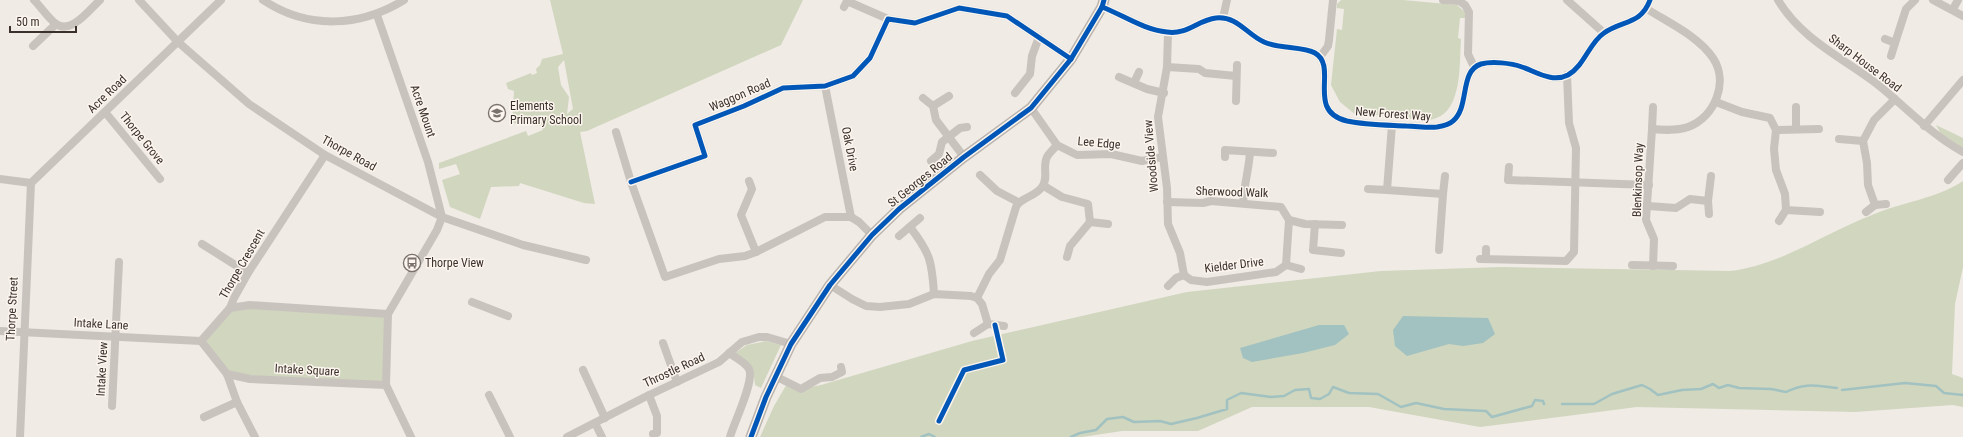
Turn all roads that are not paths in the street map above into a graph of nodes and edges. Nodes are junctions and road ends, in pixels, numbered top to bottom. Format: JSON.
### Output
{"nodes":[{"id":1,"x":34,"y":0,"type":"edge"},
{"id":2,"x":100,"y":0,"type":"edge"},
{"id":3,"x":139,"y":0,"type":"edge"},
{"id":4,"x":221,"y":0,"type":"edge"},
{"id":5,"x":263,"y":0,"type":"edge"},
{"id":6,"x":404,"y":0,"type":"edge"},
{"id":7,"x":1227,"y":0,"type":"edge"},
{"id":8,"x":1333,"y":0,"type":"edge"},
{"id":9,"x":1443,"y":0,"type":"edge"},
{"id":10,"x":1567,"y":0,"type":"edge"},
{"id":11,"x":1650,"y":0,"type":"edge"},
{"id":12,"x":1778,"y":0,"type":"edge"},
{"id":13,"x":1915,"y":0,"type":"edge"},
{"id":14,"x":1934,"y":0,"type":"edge"},
{"id":15,"x":1958,"y":0,"type":"edge"},
{"id":16,"x":1467,"y":3,"type":"edge"},
{"id":17,"x":1103,"y":4,"type":"edge"},
{"id":18,"x":844,"y":7,"type":"dead end"},
{"id":19,"x":1647,"y":9,"type":"junction"},
{"id":20,"x":1953,"y":9,"type":"junction"},
{"id":21,"x":377,"y":15,"type":"junction"},
{"id":22,"x":1963,"y":16,"type":"edge"},
{"id":23,"x":1223,"y":18,"type":"junction"},
{"id":24,"x":888,"y":19,"type":"junction"},
{"id":25,"x":56,"y":24,"type":"junction"},
{"id":26,"x":1168,"y":33,"type":"junction"},
{"id":27,"x":1604,"y":33,"type":"junction"},
{"id":28,"x":1039,"y":37,"type":"junction"},
{"id":29,"x":1885,"y":39,"type":"dead end"},
{"id":30,"x":178,"y":42,"type":"junction"},
{"id":31,"x":1895,"y":43,"type":"junction"},
{"id":32,"x":33,"y":46,"type":"dead end"},
{"id":33,"x":1891,"y":56,"type":"dead end"},
{"id":34,"x":1320,"y":57,"type":"junction"},
{"id":35,"x":1071,"y":59,"type":"junction"},
{"id":36,"x":1237,"y":65,"type":"dead end"},
{"id":37,"x":1167,"y":67,"type":"junction"},
{"id":38,"x":1474,"y":67,"type":"junction"},
{"id":39,"x":1138,"y":72,"type":"dead end"},
{"id":40,"x":1567,"y":75,"type":"junction"},
{"id":41,"x":1236,"y":76,"type":"junction"},
{"id":42,"x":1119,"y":77,"type":"dead end"},
{"id":43,"x":1963,"y":80,"type":"edge"},
{"id":44,"x":1134,"y":83,"type":"junction"},
{"id":45,"x":825,"y":86,"type":"junction"},
{"id":46,"x":1015,"y":93,"type":"dead end"},
{"id":47,"x":1164,"y":93,"type":"junction"},
{"id":48,"x":949,"y":96,"type":"dead end"},
{"id":49,"x":923,"y":98,"type":"dead end"},
{"id":50,"x":1895,"y":99,"type":"junction"},
{"id":51,"x":1236,"y":101,"type":"dead end"},
{"id":52,"x":1716,"y":102,"type":"junction"},
{"id":53,"x":933,"y":106,"type":"junction"},
{"id":54,"x":1653,"y":107,"type":"dead end"},
{"id":55,"x":1796,"y":107,"type":"dead end"},
{"id":56,"x":1032,"y":108,"type":"junction"},
{"id":57,"x":105,"y":112,"type":"junction"},
{"id":58,"x":1392,"y":125,"type":"junction"},
{"id":59,"x":1924,"y":126,"type":"junction"},
{"id":60,"x":968,"y":127,"type":"dead end"},
{"id":61,"x":1652,"y":129,"type":"junction"},
{"id":62,"x":1796,"y":129,"type":"junction"},
{"id":63,"x":1819,"y":129,"type":"dead end"},
{"id":64,"x":1776,"y":130,"type":"junction"},
{"id":65,"x":616,"y":132,"type":"dead end"},
{"id":66,"x":949,"y":137,"type":"junction"},
{"id":67,"x":1839,"y":139,"type":"dead end"},
{"id":68,"x":1863,"y":141,"type":"junction"},
{"id":69,"x":1058,"y":145,"type":"junction"},
{"id":70,"x":1250,"y":152,"type":"junction"},
{"id":71,"x":1963,"y":152,"type":"edge"},
{"id":72,"x":1272,"y":153,"type":"dead end"},
{"id":73,"x":325,"y":156,"type":"junction"},
{"id":74,"x":964,"y":157,"type":"junction"},
{"id":75,"x":1162,"y":157,"type":"junction"},
{"id":76,"x":1225,"y":157,"type":"dead end"},
{"id":77,"x":931,"y":161,"type":"dead end"},
{"id":78,"x":1963,"y":163,"type":"edge"},
{"id":79,"x":1509,"y":167,"type":"dead end"},
{"id":80,"x":980,"y":174,"type":"dead end"},
{"id":81,"x":1444,"y":176,"type":"dead end"},
{"id":82,"x":1711,"y":176,"type":"dead end"},
{"id":83,"x":0,"y":179,"type":"edge"},
{"id":84,"x":160,"y":179,"type":"dead end"},
{"id":85,"x":1948,"y":180,"type":"dead end"},
{"id":86,"x":749,"y":181,"type":"dead end"},
{"id":87,"x":631,"y":182,"type":"junction"},
{"id":88,"x":31,"y":183,"type":"junction"},
{"id":89,"x":1576,"y":183,"type":"junction"},
{"id":90,"x":1648,"y":185,"type":"junction"},
{"id":91,"x":1044,"y":186,"type":"junction"},
{"id":92,"x":1368,"y":189,"type":"dead end"},
{"id":93,"x":1387,"y":190,"type":"junction"},
{"id":94,"x":1443,"y":194,"type":"junction"},
{"id":95,"x":1708,"y":201,"type":"junction"},
{"id":96,"x":1018,"y":202,"type":"junction"},
{"id":97,"x":1166,"y":202,"type":"junction"},
{"id":98,"x":1243,"y":203,"type":"junction"},
{"id":99,"x":1886,"y":204,"type":"dead end"},
{"id":100,"x":1875,"y":205,"type":"junction"},
{"id":101,"x":1648,"y":206,"type":"junction"},
{"id":102,"x":1786,"y":210,"type":"junction"},
{"id":103,"x":1820,"y":212,"type":"dead end"},
{"id":104,"x":1866,"y":212,"type":"dead end"},
{"id":105,"x":1709,"y":214,"type":"dead end"},
{"id":106,"x":442,"y":217,"type":"junction"},
{"id":107,"x":851,"y":217,"type":"junction"},
{"id":108,"x":920,"y":218,"type":"dead end"},
{"id":109,"x":1289,"y":220,"type":"junction"},
{"id":110,"x":1090,"y":222,"type":"junction"},
{"id":111,"x":1779,"y":222,"type":"dead end"},
{"id":112,"x":1108,"y":224,"type":"dead end"},
{"id":113,"x":1315,"y":224,"type":"junction"},
{"id":114,"x":1342,"y":225,"type":"dead end"},
{"id":115,"x":910,"y":227,"type":"junction"},
{"id":116,"x":872,"y":235,"type":"junction"},
{"id":117,"x":899,"y":236,"type":"dead end"},
{"id":118,"x":202,"y":244,"type":"dead end"},
{"id":119,"x":1486,"y":249,"type":"dead end"},
{"id":120,"x":1439,"y":250,"type":"dead end"},
{"id":121,"x":756,"y":252,"type":"junction"},
{"id":122,"x":1341,"y":253,"type":"dead end"},
{"id":123,"x":1067,"y":257,"type":"dead end"},
{"id":124,"x":586,"y":260,"type":"dead end"},
{"id":125,"x":119,"y":262,"type":"dead end"},
{"id":126,"x":1286,"y":265,"type":"junction"},
{"id":127,"x":1632,"y":265,"type":"dead end"},
{"id":128,"x":1653,"y":266,"type":"junction"},
{"id":129,"x":1673,"y":266,"type":"dead end"},
{"id":130,"x":1301,"y":269,"type":"dead end"},
{"id":131,"x":248,"y":273,"type":"junction"},
{"id":132,"x":1184,"y":275,"type":"junction"},
{"id":133,"x":830,"y":285,"type":"junction"},
{"id":134,"x":1168,"y":286,"type":"dead end"},
{"id":135,"x":934,"y":294,"type":"junction"},
{"id":136,"x":977,"y":298,"type":"junction"},
{"id":137,"x":472,"y":302,"type":"dead end"},
{"id":138,"x":230,"y":308,"type":"junction"},
{"id":139,"x":388,"y":314,"type":"junction"},
{"id":140,"x":508,"y":316,"type":"dead end"},
{"id":141,"x":988,"y":324,"type":"junction"},
{"id":142,"x":1004,"y":326,"type":"dead end"},
{"id":143,"x":0,"y":331,"type":"edge"},
{"id":144,"x":23,"y":332,"type":"junction"},
{"id":145,"x":974,"y":332,"type":"dead end"},
{"id":146,"x":116,"y":337,"type":"junction"},
{"id":147,"x":201,"y":341,"type":"junction"},
{"id":148,"x":663,"y":343,"type":"dead end"},
{"id":149,"x":791,"y":344,"type":"junction"},
{"id":150,"x":729,"y":353,"type":"junction"},
{"id":151,"x":583,"y":370,"type":"dead end"},
{"id":152,"x":844,"y":370,"type":"dead end"},
{"id":153,"x":227,"y":374,"type":"junction"},
{"id":154,"x":775,"y":376,"type":"junction"},
{"id":155,"x":677,"y":382,"type":"junction"},
{"id":156,"x":386,"y":385,"type":"junction"},
{"id":157,"x":489,"y":395,"type":"dead end"},
{"id":158,"x":649,"y":395,"type":"junction"},
{"id":159,"x":237,"y":402,"type":"junction"},
{"id":160,"x":112,"y":406,"type":"dead end"},
{"id":161,"x":204,"y":417,"type":"dead end"},
{"id":162,"x":605,"y":418,"type":"junction"},
{"id":163,"x":595,"y":423,"type":"junction"},
{"id":164,"x":653,"y":434,"type":"dead end"},
{"id":165,"x":20,"y":437,"type":"edge"},
{"id":166,"x":255,"y":437,"type":"edge"},
{"id":167,"x":411,"y":437,"type":"edge"},
{"id":168,"x":510,"y":437,"type":"edge"},
{"id":169,"x":567,"y":437,"type":"edge"},
{"id":170,"x":602,"y":437,"type":"edge"},
{"id":171,"x":730,"y":437,"type":"edge"},
{"id":172,"x":751,"y":437,"type":"edge"}],
"edges":[{"from":1,"to":25,"type":"street"},
{"from":2,"to":25,"type":"street"},
{"from":3,"to":30,"type":"street","name":"Thorpe Road"},
{"from":4,"to":30,"type":"street","name":"Acre Road"},
{"from":5,"to":21,"type":"street"},
{"from":6,"to":21,"type":"street"},
{"from":7,"to":23,"type":"street"},
{"from":8,"to":34,"type":"street"},
{"from":9,"to":16,"type":"street"},
{"from":10,"to":27,"type":"street"},
{"from":11,"to":19,"type":"street"},
{"from":12,"to":50,"type":"street","name":"Sharp House Road"},
{"from":13,"to":31,"type":"street"},
{"from":14,"to":20,"type":"street"},
{"from":15,"to":20,"type":"street"},
{"from":16,"to":38,"type":"street"},
{"from":17,"to":26,"type":"street"},
{"from":17,"to":35,"type":"street","name":"St Georges Road"},
{"from":18,"to":24,"type":"street"},
{"from":19,"to":27,"type":"street"},
{"from":19,"to":52,"type":"street"},
{"from":20,"to":22,"type":"street"},
{"from":21,"to":106,"type":"street","name":"Acre Mount"},
{"from":23,"to":26,"type":"street"},
{"from":23,"to":34,"type":"street"},
{"from":24,"to":28,"type":"street"},
{"from":24,"to":45,"type":"street","name":"Waggon Road"},
{"from":25,"to":32,"type":"street"},
{"from":26,"to":37,"type":"street","name":"Woodside View"},
{"from":27,"to":40,"type":"street"},
{"from":28,"to":35,"type":"street"},
{"from":28,"to":46,"type":"street"},
{"from":29,"to":31,"type":"street"},
{"from":30,"to":57,"type":"street","name":"Acre Road"},
{"from":30,"to":73,"type":"street","name":"Thorpe Road"},
{"from":31,"to":33,"type":"street"},
{"from":34,"to":58,"type":"street","name":"New Forest Way"},
{"from":35,"to":56,"type":"street","name":"St Georges Road"},
{"from":36,"to":41,"type":"street"},
{"from":37,"to":41,"type":"street"},
{"from":37,"to":47,"type":"street","name":"Woodside View"},
{"from":38,"to":40,"type":"street"},
{"from":38,"to":58,"type":"street","name":"New Forest Way"},
{"from":39,"to":44,"type":"street"},
{"from":40,"to":89,"type":"street"},
{"from":41,"to":51,"type":"street"},
{"from":42,"to":44,"type":"street"},
{"from":43,"to":59,"type":"street"},
{"from":44,"to":47,"type":"street"},
{"from":45,"to":87,"type":"street","name":"Waggon Road"},
{"from":45,"to":107,"type":"street","name":"Oak Drive"},
{"from":47,"to":75,"type":"street","name":"Woodside View"},
{"from":48,"to":53,"type":"street"},
{"from":49,"to":53,"type":"street"},
{"from":50,"to":59,"type":"street","name":"Sharp House Road"},
{"from":50,"to":68,"type":"street"},
{"from":52,"to":61,"type":"street","name":"Blenkinsop Way"},
{"from":52,"to":64,"type":"street"},
{"from":53,"to":66,"type":"street"},
{"from":54,"to":61,"type":"street"},
{"from":55,"to":62,"type":"street"},
{"from":56,"to":69,"type":"street","name":"Lee Edge"},
{"from":56,"to":74,"type":"street","name":"St Georges Road"},
{"from":57,"to":84,"type":"street","name":"Thorpe Grove"},
{"from":57,"to":88,"type":"street","name":"Acre Road"},
{"from":58,"to":93,"type":"street"},
{"from":59,"to":71,"type":"street","name":"Sharp House Road"},
{"from":60,"to":66,"type":"street"},
{"from":61,"to":90,"type":"street","name":"Blenkinsop Way"},
{"from":62,"to":63,"type":"street"},
{"from":62,"to":64,"type":"street"},
{"from":64,"to":102,"type":"street"},
{"from":65,"to":87,"type":"street"},
{"from":66,"to":74,"type":"street"},
{"from":66,"to":77,"type":"street"},
{"from":67,"to":68,"type":"street"},
{"from":68,"to":100,"type":"street"},
{"from":69,"to":75,"type":"street","name":"Lee Edge"},
{"from":69,"to":91,"type":"street"},
{"from":70,"to":72,"type":"street"},
{"from":70,"to":76,"type":"street"},
{"from":70,"to":98,"type":"street"},
{"from":73,"to":106,"type":"street","name":"Thorpe Road"},
{"from":73,"to":131,"type":"street","name":"Thorpe Crescent"},
{"from":74,"to":116,"type":"street","name":"St Georges Road"},
{"from":75,"to":97,"type":"street","name":"Woodside View"},
{"from":78,"to":85,"type":"street"},
{"from":79,"to":89,"type":"street"},
{"from":80,"to":96,"type":"street"},
{"from":81,"to":94,"type":"street"},
{"from":82,"to":95,"type":"street"},
{"from":83,"to":88,"type":"street"},
{"from":86,"to":121,"type":"street"},
{"from":87,"to":121,"type":"street"},
{"from":88,"to":144,"type":"street","name":"Thorpe Street"},
{"from":89,"to":90,"type":"street"},
{"from":89,"to":119,"type":"street"},
{"from":90,"to":101,"type":"street","name":"Blenkinsop Way"},
{"from":91,"to":96,"type":"street"},
{"from":91,"to":110,"type":"street"},
{"from":92,"to":93,"type":"street"},
{"from":93,"to":94,"type":"street"},
{"from":94,"to":120,"type":"street"},
{"from":95,"to":101,"type":"street"},
{"from":95,"to":105,"type":"street"},
{"from":96,"to":136,"type":"street"},
{"from":97,"to":98,"type":"street","name":"Sherwood Walk"},
{"from":97,"to":132,"type":"street","name":"Woodside View"},
{"from":98,"to":109,"type":"street","name":"Sherwood Walk"},
{"from":99,"to":100,"type":"street"},
{"from":100,"to":104,"type":"street"},
{"from":101,"to":128,"type":"street","name":"Blenkinsop Way"},
{"from":102,"to":103,"type":"street"},
{"from":102,"to":111,"type":"street"},
{"from":106,"to":124,"type":"street","name":"Thorpe Road"},
{"from":106,"to":139,"type":"street"},
{"from":107,"to":116,"type":"street"},
{"from":107,"to":121,"type":"street"},
{"from":108,"to":115,"type":"street"},
{"from":109,"to":113,"type":"street"},
{"from":109,"to":126,"type":"street"},
{"from":110,"to":112,"type":"street"},
{"from":110,"to":123,"type":"street"},
{"from":113,"to":114,"type":"street"},
{"from":113,"to":122,"type":"street"},
{"from":115,"to":117,"type":"street"},
{"from":115,"to":135,"type":"street"},
{"from":116,"to":133,"type":"street","name":"St Georges Road"},
{"from":118,"to":131,"type":"street"},
{"from":125,"to":146,"type":"street","name":"Intake View"},
{"from":126,"to":130,"type":"street"},
{"from":126,"to":132,"type":"street","name":"Kielder Drive"},
{"from":127,"to":128,"type":"street"},
{"from":128,"to":129,"type":"street"},
{"from":131,"to":138,"type":"street","name":"Thorpe Crescent"},
{"from":132,"to":134,"type":"street"},
{"from":133,"to":135,"type":"street"},
{"from":133,"to":149,"type":"street","name":"St Georges Road"},
{"from":135,"to":136,"type":"street"},
{"from":136,"to":141,"type":"street"},
{"from":137,"to":140,"type":"street"},
{"from":138,"to":139,"type":"street"},
{"from":138,"to":147,"type":"street","name":"Thorpe Crescent"},
{"from":139,"to":156,"type":"street"},
{"from":141,"to":142,"type":"street"},
{"from":141,"to":145,"type":"street"},
{"from":143,"to":144,"type":"street","name":"Intake Lane"},
{"from":144,"to":146,"type":"street","name":"Intake Lane"},
{"from":144,"to":165,"type":"street","name":"Thorpe Street"},
{"from":146,"to":147,"type":"street","name":"Intake Lane"},
{"from":146,"to":160,"type":"street","name":"Intake View"},
{"from":147,"to":153,"type":"street"},
{"from":148,"to":155,"type":"street"},
{"from":149,"to":150,"type":"street","name":"Throstle Road"},
{"from":149,"to":154,"type":"street","name":"St Georges Road"},
{"from":150,"to":155,"type":"street","name":"Throstle Road"},
{"from":150,"to":171,"type":"street"},
{"from":151,"to":162,"type":"street"},
{"from":152,"to":154,"type":"street"},
{"from":153,"to":156,"type":"street","name":"Intake Square"},
{"from":153,"to":159,"type":"street"},
{"from":154,"to":172,"type":"street","name":"St Georges Road"},
{"from":155,"to":158,"type":"street","name":"Throstle Road"},
{"from":156,"to":167,"type":"street"},
{"from":157,"to":168,"type":"street"},
{"from":158,"to":162,"type":"street","name":"Throstle Road"},
{"from":158,"to":164,"type":"street"},
{"from":159,"to":161,"type":"street"},
{"from":159,"to":166,"type":"street"},
{"from":162,"to":163,"type":"street","name":"Throstle Road"},
{"from":163,"to":169,"type":"street","name":"Throstle Road"},
{"from":163,"to":170,"type":"street"}]}
